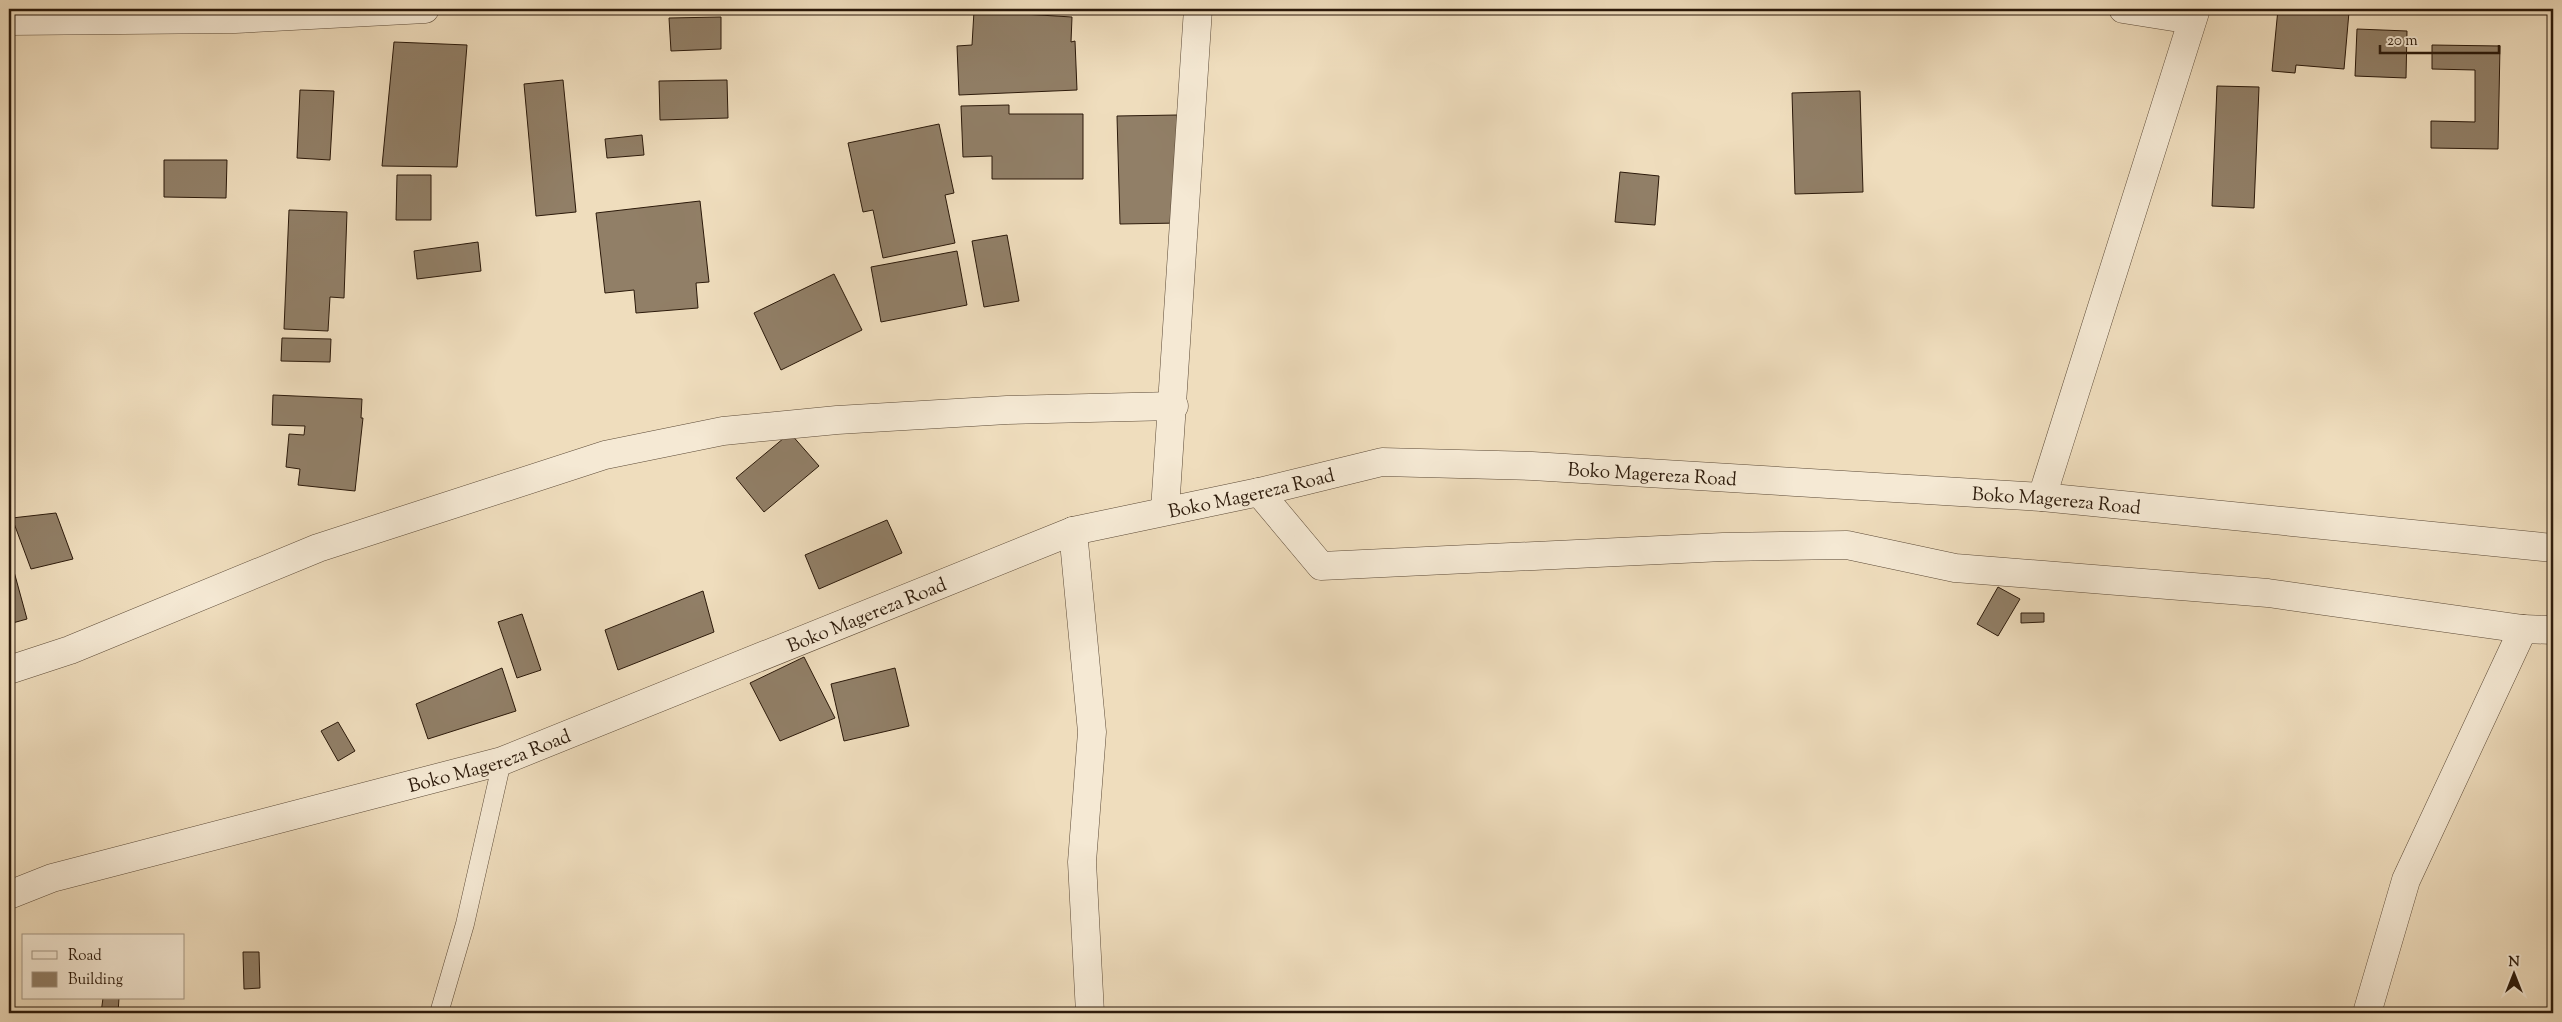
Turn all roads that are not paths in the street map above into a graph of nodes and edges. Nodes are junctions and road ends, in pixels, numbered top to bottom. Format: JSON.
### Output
{"nodes":[{"id":1,"x":425,"y":9,"type":"edge"},
{"id":2,"x":1198,"y":9,"type":"edge"},
{"id":3,"x":2123,"y":9,"type":"edge"},
{"id":4,"x":2194,"y":14,"type":"edge"},
{"id":5,"x":9,"y":21,"type":"edge"},
{"id":6,"x":1174,"y":406,"type":"junction"},
{"id":7,"x":1259,"y":492,"type":"junction"},
{"id":8,"x":2042,"y":497,"type":"junction"},
{"id":9,"x":1165,"y":510,"type":"junction"},
{"id":10,"x":1073,"y":531,"type":"junction"},
{"id":11,"x":2553,"y":548,"type":"edge"},
{"id":12,"x":2523,"y":629,"type":"junction"},
{"id":13,"x":2553,"y":630,"type":"edge"},
{"id":14,"x":9,"y":670,"type":"edge"},
{"id":15,"x":502,"y":760,"type":"junction"},
{"id":16,"x":9,"y":895,"type":"edge"},
{"id":17,"x":439,"y":1013,"type":"edge"},
{"id":18,"x":1090,"y":1013,"type":"edge"},
{"id":19,"x":2367,"y":1013,"type":"edge"}],
"edges":[{"from":1,"to":5,"type":"street"},
{"from":2,"to":6,"type":"street"},
{"from":3,"to":4,"type":"street"},
{"from":4,"to":8,"type":"street"},
{"from":6,"to":9,"type":"street"},
{"from":6,"to":14,"type":"street"},
{"from":7,"to":8,"type":"street","name":"Boko Magereza Road"},
{"from":7,"to":9,"type":"street","name":"Boko Magereza Road"},
{"from":7,"to":12,"type":"street"},
{"from":8,"to":11,"type":"street","name":"Boko Magereza Road"},
{"from":9,"to":10,"type":"street","name":"Boko Magereza Road"},
{"from":10,"to":15,"type":"street","name":"Boko Magereza Road"},
{"from":10,"to":18,"type":"street"},
{"from":12,"to":13,"type":"street"},
{"from":12,"to":19,"type":"street"},
{"from":15,"to":16,"type":"street","name":"Boko Magereza Road"},
{"from":15,"to":17,"type":"lane"}]}
